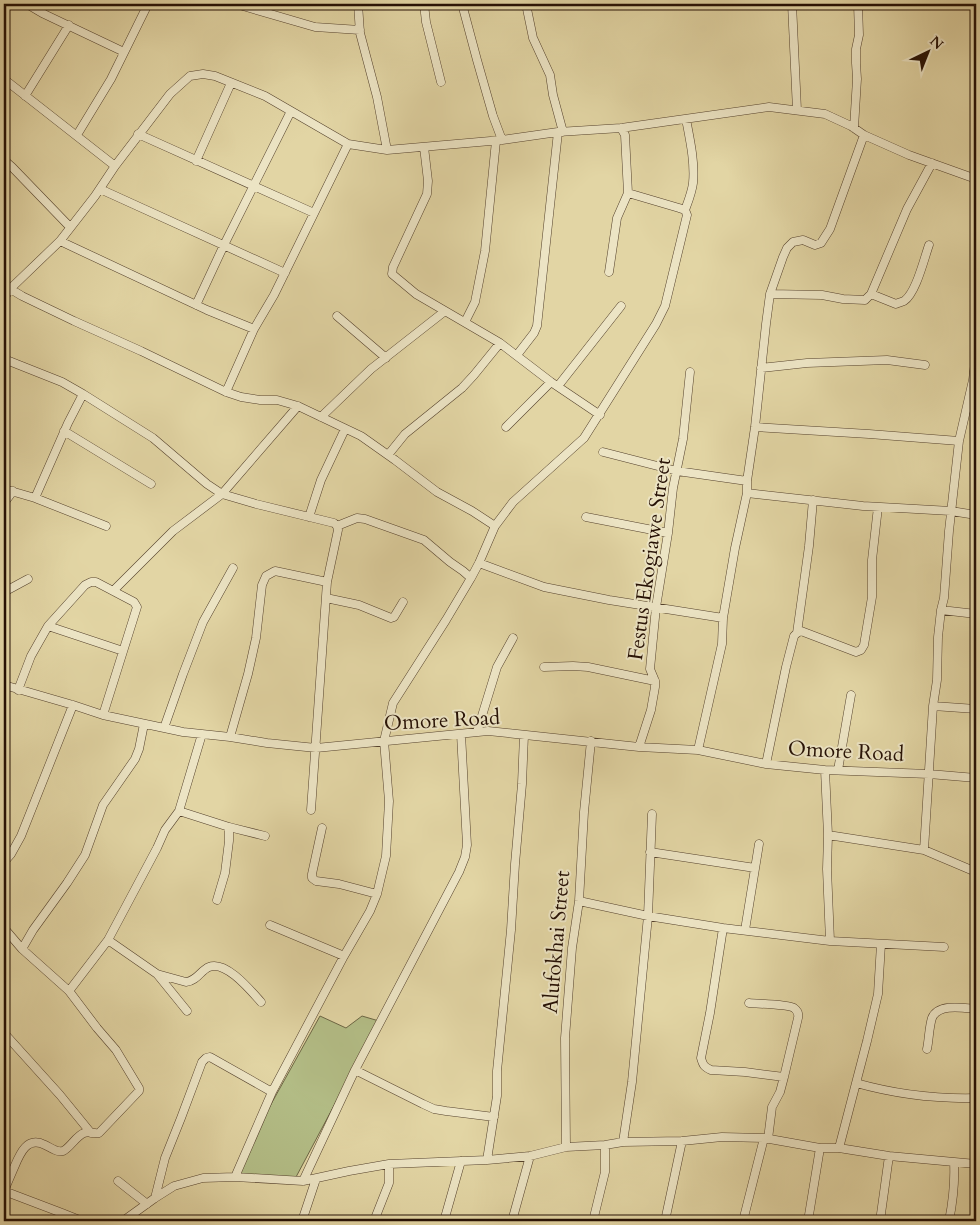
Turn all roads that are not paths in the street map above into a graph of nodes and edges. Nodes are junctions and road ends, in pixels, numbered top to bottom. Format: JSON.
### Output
{"nodes":[{"id":1,"x":27,"y":4,"type":"edge"},
{"id":2,"x":148,"y":4,"type":"edge"},
{"id":3,"x":236,"y":4,"type":"edge"},
{"id":4,"x":358,"y":4,"type":"edge"},
{"id":5,"x":424,"y":4,"type":"edge"},
{"id":6,"x":462,"y":4,"type":"edge"},
{"id":7,"x":526,"y":4,"type":"edge"},
{"id":8,"x":792,"y":4,"type":"edge"},
{"id":9,"x":858,"y":4,"type":"edge"},
{"id":10,"x":68,"y":25,"type":"junction"},
{"id":11,"x":360,"y":30,"type":"junction"},
{"id":12,"x":124,"y":52,"type":"junction"},
{"id":13,"x":4,"y":79,"type":"edge"},
{"id":14,"x":441,"y":82,"type":"dead end"},
{"id":15,"x":231,"y":83,"type":"junction"},
{"id":16,"x":25,"y":96,"type":"junction"},
{"id":17,"x":797,"y":110,"type":"junction"},
{"id":18,"x":291,"y":111,"type":"junction"},
{"id":19,"x":686,"y":119,"type":"junction"},
{"id":20,"x":622,"y":128,"type":"junction"},
{"id":21,"x":854,"y":128,"type":"junction"},
{"id":22,"x":560,"y":132,"type":"junction"},
{"id":23,"x":138,"y":134,"type":"junction"},
{"id":24,"x":77,"y":135,"type":"junction"},
{"id":25,"x":864,"y":135,"type":"junction"},
{"id":26,"x":499,"y":140,"type":"junction"},
{"id":27,"x":348,"y":144,"type":"junction"},
{"id":28,"x":424,"y":147,"type":"junction"},
{"id":29,"x":387,"y":150,"type":"junction"},
{"id":30,"x":4,"y":160,"type":"edge"},
{"id":31,"x":196,"y":161,"type":"junction"},
{"id":32,"x":932,"y":163,"type":"junction"},
{"id":33,"x":115,"y":166,"type":"junction"},
{"id":34,"x":976,"y":179,"type":"edge"},
{"id":35,"x":253,"y":186,"type":"junction"},
{"id":36,"x":100,"y":189,"type":"junction"},
{"id":37,"x":628,"y":193,"type":"junction"},
{"id":38,"x":685,"y":210,"type":"junction"},
{"id":39,"x":314,"y":213,"type":"junction"},
{"id":40,"x":70,"y":227,"type":"junction"},
{"id":41,"x":60,"y":241,"type":"junction"},
{"id":42,"x":224,"y":245,"type":"junction"},
{"id":43,"x":929,"y":245,"type":"dead end"},
{"id":44,"x":609,"y":272,"type":"dead end"},
{"id":45,"x":285,"y":274,"type":"junction"},
{"id":46,"x":7,"y":287,"type":"edge"},
{"id":47,"x":770,"y":294,"type":"junction"},
{"id":48,"x":871,"y":294,"type":"junction"},
{"id":49,"x":4,"y":298,"type":"edge"},
{"id":50,"x":196,"y":305,"type":"junction"},
{"id":51,"x":621,"y":306,"type":"dead end"},
{"id":52,"x":445,"y":311,"type":"junction"},
{"id":53,"x":337,"y":316,"type":"dead end"},
{"id":54,"x":466,"y":322,"type":"junction"},
{"id":55,"x":254,"y":329,"type":"junction"},
{"id":56,"x":500,"y":343,"type":"junction"},
{"id":57,"x":976,"y":354,"type":"edge"},
{"id":58,"x":517,"y":355,"type":"junction"},
{"id":59,"x":386,"y":358,"type":"junction"},
{"id":60,"x":4,"y":359,"type":"edge"},
{"id":61,"x":925,"y":365,"type":"dead end"},
{"id":62,"x":761,"y":368,"type":"junction"},
{"id":63,"x":690,"y":372,"type":"dead end"},
{"id":64,"x":974,"y":381,"type":"edge"},
{"id":65,"x":554,"y":384,"type":"junction"},
{"id":66,"x":226,"y":392,"type":"junction"},
{"id":67,"x":83,"y":394,"type":"junction"},
{"id":68,"x":298,"y":406,"type":"junction"},
{"id":69,"x":600,"y":414,"type":"junction"},
{"id":70,"x":320,"y":417,"type":"junction"},
{"id":71,"x":506,"y":427,"type":"dead end"},
{"id":72,"x":755,"y":427,"type":"junction"},
{"id":73,"x":345,"y":429,"type":"junction"},
{"id":74,"x":64,"y":431,"type":"junction"},
{"id":75,"x":960,"y":441,"type":"junction"},
{"id":76,"x":603,"y":452,"type":"dead end"},
{"id":77,"x":388,"y":455,"type":"junction"},
{"id":78,"x":677,"y":471,"type":"junction"},
{"id":79,"x":747,"y":481,"type":"junction"},
{"id":80,"x":151,"y":484,"type":"dead end"},
{"id":81,"x":4,"y":489,"type":"edge"},
{"id":82,"x":12,"y":491,"type":"junction"},
{"id":83,"x":747,"y":493,"type":"junction"},
{"id":84,"x":222,"y":494,"type":"junction"},
{"id":85,"x":35,"y":498,"type":"junction"},
{"id":86,"x":813,"y":500,"type":"junction"},
{"id":87,"x":4,"y":504,"type":"edge"},
{"id":88,"x":878,"y":507,"type":"junction"},
{"id":89,"x":951,"y":511,"type":"junction"},
{"id":90,"x":976,"y":515,"type":"edge"},
{"id":91,"x":309,"y":517,"type":"junction"},
{"id":92,"x":586,"y":517,"type":"dead end"},
{"id":93,"x":106,"y":526,"type":"dead end"},
{"id":94,"x":337,"y":526,"type":"junction"},
{"id":95,"x":495,"y":526,"type":"junction"},
{"id":96,"x":668,"y":533,"type":"junction"},
{"id":97,"x":479,"y":564,"type":"junction"},
{"id":98,"x":233,"y":568,"type":"dead end"},
{"id":99,"x":471,"y":578,"type":"junction"},
{"id":100,"x":28,"y":579,"type":"dead end"},
{"id":101,"x":326,"y":582,"type":"junction"},
{"id":102,"x":113,"y":591,"type":"junction"},
{"id":103,"x":4,"y":592,"type":"edge"},
{"id":104,"x":326,"y":598,"type":"junction"},
{"id":105,"x":403,"y":602,"type":"dead end"},
{"id":106,"x":656,"y":607,"type":"junction"},
{"id":107,"x":941,"y":610,"type":"junction"},
{"id":108,"x":976,"y":614,"type":"edge"},
{"id":109,"x":723,"y":618,"type":"junction"},
{"id":110,"x":48,"y":626,"type":"junction"},
{"id":111,"x":797,"y":633,"type":"junction"},
{"id":112,"x":513,"y":638,"type":"dead end"},
{"id":113,"x":123,"y":651,"type":"junction"},
{"id":114,"x":544,"y":667,"type":"dead end"},
{"id":115,"x":655,"y":681,"type":"junction"},
{"id":116,"x":4,"y":685,"type":"edge"},
{"id":117,"x":18,"y":690,"type":"junction"},
{"id":118,"x":851,"y":695,"type":"dead end"},
{"id":119,"x":73,"y":705,"type":"junction"},
{"id":120,"x":933,"y":706,"type":"junction"},
{"id":121,"x":976,"y":709,"type":"edge"},
{"id":122,"x":103,"y":715,"type":"junction"},
{"id":123,"x":144,"y":724,"type":"junction"},
{"id":124,"x":164,"y":728,"type":"junction"},
{"id":125,"x":477,"y":732,"type":"junction"},
{"id":126,"x":202,"y":734,"type":"junction"},
{"id":127,"x":462,"y":734,"type":"junction"},
{"id":128,"x":524,"y":735,"type":"junction"},
{"id":129,"x":230,"y":737,"type":"junction"},
{"id":130,"x":384,"y":741,"type":"junction"},
{"id":131,"x":591,"y":742,"type":"junction"},
{"id":132,"x":639,"y":747,"type":"junction"},
{"id":133,"x":316,"y":748,"type":"junction"},
{"id":134,"x":698,"y":750,"type":"junction"},
{"id":135,"x":766,"y":764,"type":"junction"},
{"id":136,"x":825,"y":770,"type":"junction"},
{"id":137,"x":838,"y":770,"type":"junction"},
{"id":138,"x":928,"y":774,"type":"junction"},
{"id":139,"x":976,"y":778,"type":"edge"},
{"id":140,"x":311,"y":810,"type":"dead end"},
{"id":141,"x":178,"y":811,"type":"junction"},
{"id":142,"x":652,"y":814,"type":"dead end"},
{"id":143,"x":229,"y":827,"type":"junction"},
{"id":144,"x":322,"y":828,"type":"dead end"},
{"id":145,"x":828,"y":835,"type":"junction"},
{"id":146,"x":265,"y":836,"type":"dead end"},
{"id":147,"x":759,"y":844,"type":"dead end"},
{"id":148,"x":924,"y":850,"type":"junction"},
{"id":149,"x":650,"y":852,"type":"junction"},
{"id":150,"x":4,"y":862,"type":"edge"},
{"id":151,"x":755,"y":868,"type":"junction"},
{"id":152,"x":976,"y":872,"type":"edge"},
{"id":153,"x":377,"y":894,"type":"junction"},
{"id":154,"x":217,"y":900,"type":"dead end"},
{"id":155,"x":579,"y":901,"type":"junction"},
{"id":156,"x":648,"y":916,"type":"junction"},
{"id":157,"x":270,"y":925,"type":"dead end"},
{"id":158,"x":4,"y":928,"type":"edge"},
{"id":159,"x":724,"y":928,"type":"junction"},
{"id":160,"x":745,"y":930,"type":"junction"},
{"id":161,"x":108,"y":940,"type":"junction"},
{"id":162,"x":830,"y":941,"type":"junction"},
{"id":163,"x":882,"y":944,"type":"junction"},
{"id":164,"x":944,"y":947,"type":"dead end"},
{"id":165,"x":22,"y":949,"type":"junction"},
{"id":166,"x":344,"y":956,"type":"junction"},
{"id":167,"x":157,"y":974,"type":"junction"},
{"id":168,"x":69,"y":991,"type":"junction"},
{"id":169,"x":261,"y":1002,"type":"dead end"},
{"id":170,"x":749,"y":1003,"type":"dead end"},
{"id":171,"x":976,"y":1009,"type":"edge"},
{"id":172,"x":187,"y":1011,"type":"dead end"},
{"id":173,"x":4,"y":1033,"type":"edge"},
{"id":174,"x":928,"y":1049,"type":"dead end"},
{"id":175,"x":355,"y":1070,"type":"junction"},
{"id":176,"x":784,"y":1077,"type":"junction"},
{"id":177,"x":856,"y":1083,"type":"junction"},
{"id":178,"x":272,"y":1092,"type":"junction"},
{"id":179,"x":976,"y":1098,"type":"edge"},
{"id":180,"x":494,"y":1116,"type":"junction"},
{"id":181,"x":91,"y":1132,"type":"junction"},
{"id":182,"x":766,"y":1138,"type":"junction"},
{"id":183,"x":682,"y":1141,"type":"junction"},
{"id":184,"x":623,"y":1142,"type":"junction"},
{"id":185,"x":605,"y":1145,"type":"junction"},
{"id":186,"x":566,"y":1147,"type":"junction"},
{"id":187,"x":820,"y":1148,"type":"junction"},
{"id":188,"x":839,"y":1148,"type":"junction"},
{"id":189,"x":530,"y":1156,"type":"junction"},
{"id":190,"x":889,"y":1156,"type":"junction"},
{"id":191,"x":487,"y":1160,"type":"junction"},
{"id":192,"x":461,"y":1161,"type":"junction"},
{"id":193,"x":954,"y":1162,"type":"junction"},
{"id":194,"x":389,"y":1164,"type":"junction"},
{"id":195,"x":976,"y":1164,"type":"edge"},
{"id":196,"x":235,"y":1177,"type":"junction"},
{"id":197,"x":316,"y":1179,"type":"junction"},
{"id":198,"x":118,"y":1181,"type":"dead end"},
{"id":199,"x":304,"y":1181,"type":"junction"},
{"id":200,"x":4,"y":1191,"type":"edge"},
{"id":201,"x":155,"y":1198,"type":"junction"},
{"id":202,"x":147,"y":1204,"type":"junction"},
{"id":203,"x":128,"y":1220,"type":"edge"},
{"id":204,"x":82,"y":1221,"type":"edge"},
{"id":205,"x":302,"y":1221,"type":"edge"},
{"id":206,"x":374,"y":1221,"type":"edge"},
{"id":207,"x":444,"y":1221,"type":"edge"},
{"id":208,"x":512,"y":1221,"type":"edge"},
{"id":209,"x":593,"y":1221,"type":"edge"},
{"id":210,"x":665,"y":1221,"type":"edge"},
{"id":211,"x":743,"y":1221,"type":"edge"},
{"id":212,"x":808,"y":1221,"type":"edge"},
{"id":213,"x":880,"y":1221,"type":"edge"},
{"id":214,"x":949,"y":1221,"type":"edge"}],
"edges":[{"from":1,"to":10,"type":"street"},
{"from":2,"to":12,"type":"street"},
{"from":3,"to":11,"type":"street"},
{"from":4,"to":11,"type":"street"},
{"from":5,"to":14,"type":"street"},
{"from":6,"to":26,"type":"street"},
{"from":7,"to":22,"type":"street"},
{"from":8,"to":17,"type":"street"},
{"from":9,"to":21,"type":"street"},
{"from":10,"to":12,"type":"street"},
{"from":10,"to":16,"type":"street"},
{"from":11,"to":29,"type":"street"},
{"from":12,"to":24,"type":"street"},
{"from":13,"to":16,"type":"street"},
{"from":15,"to":18,"type":"street"},
{"from":15,"to":23,"type":"street"},
{"from":15,"to":31,"type":"street"},
{"from":16,"to":24,"type":"street"},
{"from":17,"to":19,"type":"street"},
{"from":17,"to":21,"type":"street"},
{"from":18,"to":27,"type":"street"},
{"from":18,"to":35,"type":"street"},
{"from":19,"to":20,"type":"street"},
{"from":19,"to":38,"type":"street"},
{"from":20,"to":22,"type":"street"},
{"from":20,"to":37,"type":"street"},
{"from":21,"to":25,"type":"street"},
{"from":22,"to":26,"type":"street"},
{"from":22,"to":58,"type":"street"},
{"from":23,"to":31,"type":"street"},
{"from":23,"to":33,"type":"street"},
{"from":24,"to":33,"type":"street"},
{"from":25,"to":32,"type":"street"},
{"from":25,"to":47,"type":"street"},
{"from":26,"to":28,"type":"street"},
{"from":26,"to":54,"type":"street"},
{"from":27,"to":29,"type":"street"},
{"from":27,"to":39,"type":"street"},
{"from":28,"to":29,"type":"street"},
{"from":28,"to":52,"type":"street"},
{"from":30,"to":40,"type":"street"},
{"from":31,"to":35,"type":"street"},
{"from":32,"to":34,"type":"street"},
{"from":32,"to":48,"type":"street"},
{"from":33,"to":36,"type":"street"},
{"from":35,"to":39,"type":"street"},
{"from":35,"to":42,"type":"street"},
{"from":36,"to":40,"type":"street"},
{"from":36,"to":42,"type":"street"},
{"from":37,"to":38,"type":"street"},
{"from":37,"to":44,"type":"street"},
{"from":38,"to":69,"type":"street"},
{"from":39,"to":45,"type":"street"},
{"from":40,"to":41,"type":"street"},
{"from":41,"to":46,"type":"street"},
{"from":41,"to":50,"type":"street"},
{"from":42,"to":45,"type":"street"},
{"from":42,"to":50,"type":"street"},
{"from":43,"to":48,"type":"street"},
{"from":45,"to":55,"type":"street"},
{"from":46,"to":49,"type":"street"},
{"from":46,"to":66,"type":"street"},
{"from":47,"to":48,"type":"street"},
{"from":47,"to":62,"type":"street"},
{"from":50,"to":55,"type":"street"},
{"from":51,"to":65,"type":"street"},
{"from":52,"to":54,"type":"street"},
{"from":52,"to":59,"type":"street"},
{"from":53,"to":59,"type":"street"},
{"from":54,"to":56,"type":"street"},
{"from":55,"to":66,"type":"street"},
{"from":56,"to":58,"type":"street"},
{"from":56,"to":77,"type":"street"},
{"from":57,"to":64,"type":"street"},
{"from":58,"to":65,"type":"street"},
{"from":59,"to":70,"type":"street"},
{"from":60,"to":67,"type":"street"},
{"from":61,"to":62,"type":"street"},
{"from":62,"to":72,"type":"street"},
{"from":63,"to":78,"type":"street","name":"Festus Ekogiawe Street"},
{"from":64,"to":75,"type":"street"},
{"from":65,"to":69,"type":"street"},
{"from":65,"to":71,"type":"street"},
{"from":66,"to":68,"type":"street"},
{"from":67,"to":74,"type":"street"},
{"from":67,"to":84,"type":"street"},
{"from":68,"to":70,"type":"street"},
{"from":68,"to":84,"type":"street"},
{"from":69,"to":95,"type":"street"},
{"from":70,"to":73,"type":"street"},
{"from":72,"to":75,"type":"street"},
{"from":72,"to":79,"type":"street"},
{"from":73,"to":77,"type":"street"},
{"from":73,"to":91,"type":"street"},
{"from":74,"to":80,"type":"street"},
{"from":74,"to":85,"type":"street"},
{"from":75,"to":89,"type":"street"},
{"from":76,"to":78,"type":"street"},
{"from":77,"to":95,"type":"street"},
{"from":78,"to":79,"type":"street"},
{"from":78,"to":96,"type":"street","name":"Festus Ekogiawe Street"},
{"from":79,"to":83,"type":"street"},
{"from":81,"to":82,"type":"street"},
{"from":82,"to":85,"type":"street"},
{"from":82,"to":87,"type":"street"},
{"from":83,"to":86,"type":"street"},
{"from":83,"to":109,"type":"street"},
{"from":84,"to":91,"type":"street"},
{"from":84,"to":102,"type":"street"},
{"from":85,"to":93,"type":"street"},
{"from":86,"to":88,"type":"street"},
{"from":86,"to":111,"type":"street"},
{"from":88,"to":89,"type":"street"},
{"from":88,"to":111,"type":"street"},
{"from":89,"to":90,"type":"street"},
{"from":89,"to":107,"type":"street"},
{"from":91,"to":94,"type":"street"},
{"from":92,"to":96,"type":"street"},
{"from":94,"to":99,"type":"street"},
{"from":94,"to":101,"type":"street"},
{"from":95,"to":97,"type":"street"},
{"from":96,"to":106,"type":"street","name":"Festus Ekogiawe Street"},
{"from":97,"to":99,"type":"street"},
{"from":97,"to":106,"type":"street"},
{"from":98,"to":124,"type":"street"},
{"from":99,"to":130,"type":"street"},
{"from":100,"to":103,"type":"street"},
{"from":101,"to":104,"type":"street"},
{"from":101,"to":129,"type":"street"},
{"from":102,"to":110,"type":"street"},
{"from":102,"to":113,"type":"street"},
{"from":104,"to":105,"type":"street"},
{"from":104,"to":133,"type":"street"},
{"from":106,"to":109,"type":"street"},
{"from":106,"to":115,"type":"street","name":"Festus Ekogiawe Street"},
{"from":107,"to":108,"type":"street"},
{"from":107,"to":120,"type":"street"},
{"from":109,"to":134,"type":"street"},
{"from":110,"to":113,"type":"street"},
{"from":110,"to":117,"type":"street"},
{"from":111,"to":135,"type":"street"},
{"from":112,"to":125,"type":"street"},
{"from":113,"to":122,"type":"street"},
{"from":114,"to":115,"type":"street"},
{"from":115,"to":132,"type":"street","name":"Festus Ekogiawe Street"},
{"from":116,"to":117,"type":"street","name":"Omore Road"},
{"from":117,"to":119,"type":"street","name":"Omore Road"},
{"from":118,"to":137,"type":"street"},
{"from":119,"to":122,"type":"street","name":"Omore Road"},
{"from":119,"to":150,"type":"street"},
{"from":120,"to":121,"type":"street"},
{"from":120,"to":138,"type":"street"},
{"from":122,"to":123,"type":"street","name":"Omore Road"},
{"from":123,"to":124,"type":"street","name":"Omore Road"},
{"from":123,"to":165,"type":"street"},
{"from":124,"to":126,"type":"street","name":"Omore Road"},
{"from":125,"to":127,"type":"street","name":"Omore Road"},
{"from":125,"to":128,"type":"street","name":"Omore Road"},
{"from":126,"to":129,"type":"street","name":"Omore Road"},
{"from":126,"to":141,"type":"street"},
{"from":127,"to":130,"type":"street","name":"Omore Road"},
{"from":127,"to":175,"type":"street"},
{"from":128,"to":131,"type":"street","name":"Omore Road"},
{"from":128,"to":180,"type":"street"},
{"from":129,"to":133,"type":"street","name":"Omore Road"},
{"from":130,"to":133,"type":"street","name":"Omore Road"},
{"from":130,"to":153,"type":"street"},
{"from":131,"to":132,"type":"street","name":"Omore Road"},
{"from":131,"to":155,"type":"street","name":"Alufokhai Street"},
{"from":132,"to":134,"type":"street","name":"Omore Road"},
{"from":133,"to":140,"type":"street"},
{"from":134,"to":135,"type":"street","name":"Omore Road"},
{"from":135,"to":136,"type":"street","name":"Omore Road"},
{"from":136,"to":137,"type":"street","name":"Omore Road"},
{"from":136,"to":145,"type":"street"},
{"from":137,"to":138,"type":"street","name":"Omore Road"},
{"from":138,"to":139,"type":"street","name":"Omore Road"},
{"from":138,"to":148,"type":"street"},
{"from":141,"to":143,"type":"street"},
{"from":141,"to":161,"type":"street"},
{"from":142,"to":149,"type":"street"},
{"from":143,"to":146,"type":"street"},
{"from":143,"to":154,"type":"street"},
{"from":144,"to":153,"type":"street"},
{"from":145,"to":148,"type":"street"},
{"from":145,"to":162,"type":"street"},
{"from":147,"to":151,"type":"street"},
{"from":148,"to":152,"type":"street"},
{"from":149,"to":151,"type":"street"},
{"from":149,"to":156,"type":"street"},
{"from":151,"to":160,"type":"street"},
{"from":153,"to":166,"type":"street"},
{"from":155,"to":156,"type":"street"},
{"from":155,"to":186,"type":"street","name":"Alufokhai Street"},
{"from":156,"to":159,"type":"street"},
{"from":156,"to":184,"type":"street"},
{"from":157,"to":166,"type":"street"},
{"from":158,"to":165,"type":"street"},
{"from":159,"to":160,"type":"street"},
{"from":159,"to":176,"type":"street"},
{"from":160,"to":162,"type":"street"},
{"from":161,"to":167,"type":"street"},
{"from":161,"to":168,"type":"street"},
{"from":162,"to":163,"type":"street"},
{"from":163,"to":164,"type":"street"},
{"from":163,"to":177,"type":"street"},
{"from":165,"to":168,"type":"street"},
{"from":166,"to":178,"type":"street"},
{"from":167,"to":169,"type":"street"},
{"from":167,"to":172,"type":"street"},
{"from":168,"to":181,"type":"street"},
{"from":170,"to":176,"type":"street"},
{"from":171,"to":174,"type":"street"},
{"from":173,"to":181,"type":"street"},
{"from":175,"to":180,"type":"street"},
{"from":175,"to":199,"type":"street"},
{"from":176,"to":182,"type":"street"},
{"from":177,"to":179,"type":"street"},
{"from":177,"to":188,"type":"street"},
{"from":178,"to":196,"type":"street"},
{"from":178,"to":201,"type":"street"},
{"from":180,"to":191,"type":"street"},
{"from":181,"to":200,"type":"street"},
{"from":182,"to":183,"type":"street"},
{"from":182,"to":187,"type":"street"},
{"from":182,"to":211,"type":"street"},
{"from":183,"to":184,"type":"street"},
{"from":183,"to":210,"type":"street"},
{"from":184,"to":185,"type":"street"},
{"from":185,"to":186,"type":"street"},
{"from":185,"to":209,"type":"street"},
{"from":186,"to":189,"type":"street"},
{"from":187,"to":188,"type":"street"},
{"from":187,"to":212,"type":"street"},
{"from":188,"to":190,"type":"street"},
{"from":189,"to":191,"type":"street"},
{"from":189,"to":208,"type":"street"},
{"from":190,"to":193,"type":"street"},
{"from":190,"to":213,"type":"street"},
{"from":191,"to":192,"type":"street"},
{"from":192,"to":194,"type":"street"},
{"from":192,"to":207,"type":"street"},
{"from":193,"to":195,"type":"street"},
{"from":193,"to":214,"type":"street"},
{"from":194,"to":197,"type":"street"},
{"from":194,"to":206,"type":"street"},
{"from":196,"to":199,"type":"street"},
{"from":196,"to":201,"type":"street"},
{"from":197,"to":199,"type":"street"},
{"from":197,"to":205,"type":"street"},
{"from":198,"to":202,"type":"street"},
{"from":200,"to":204,"type":"street"},
{"from":201,"to":202,"type":"street"},
{"from":202,"to":203,"type":"street"}]}
